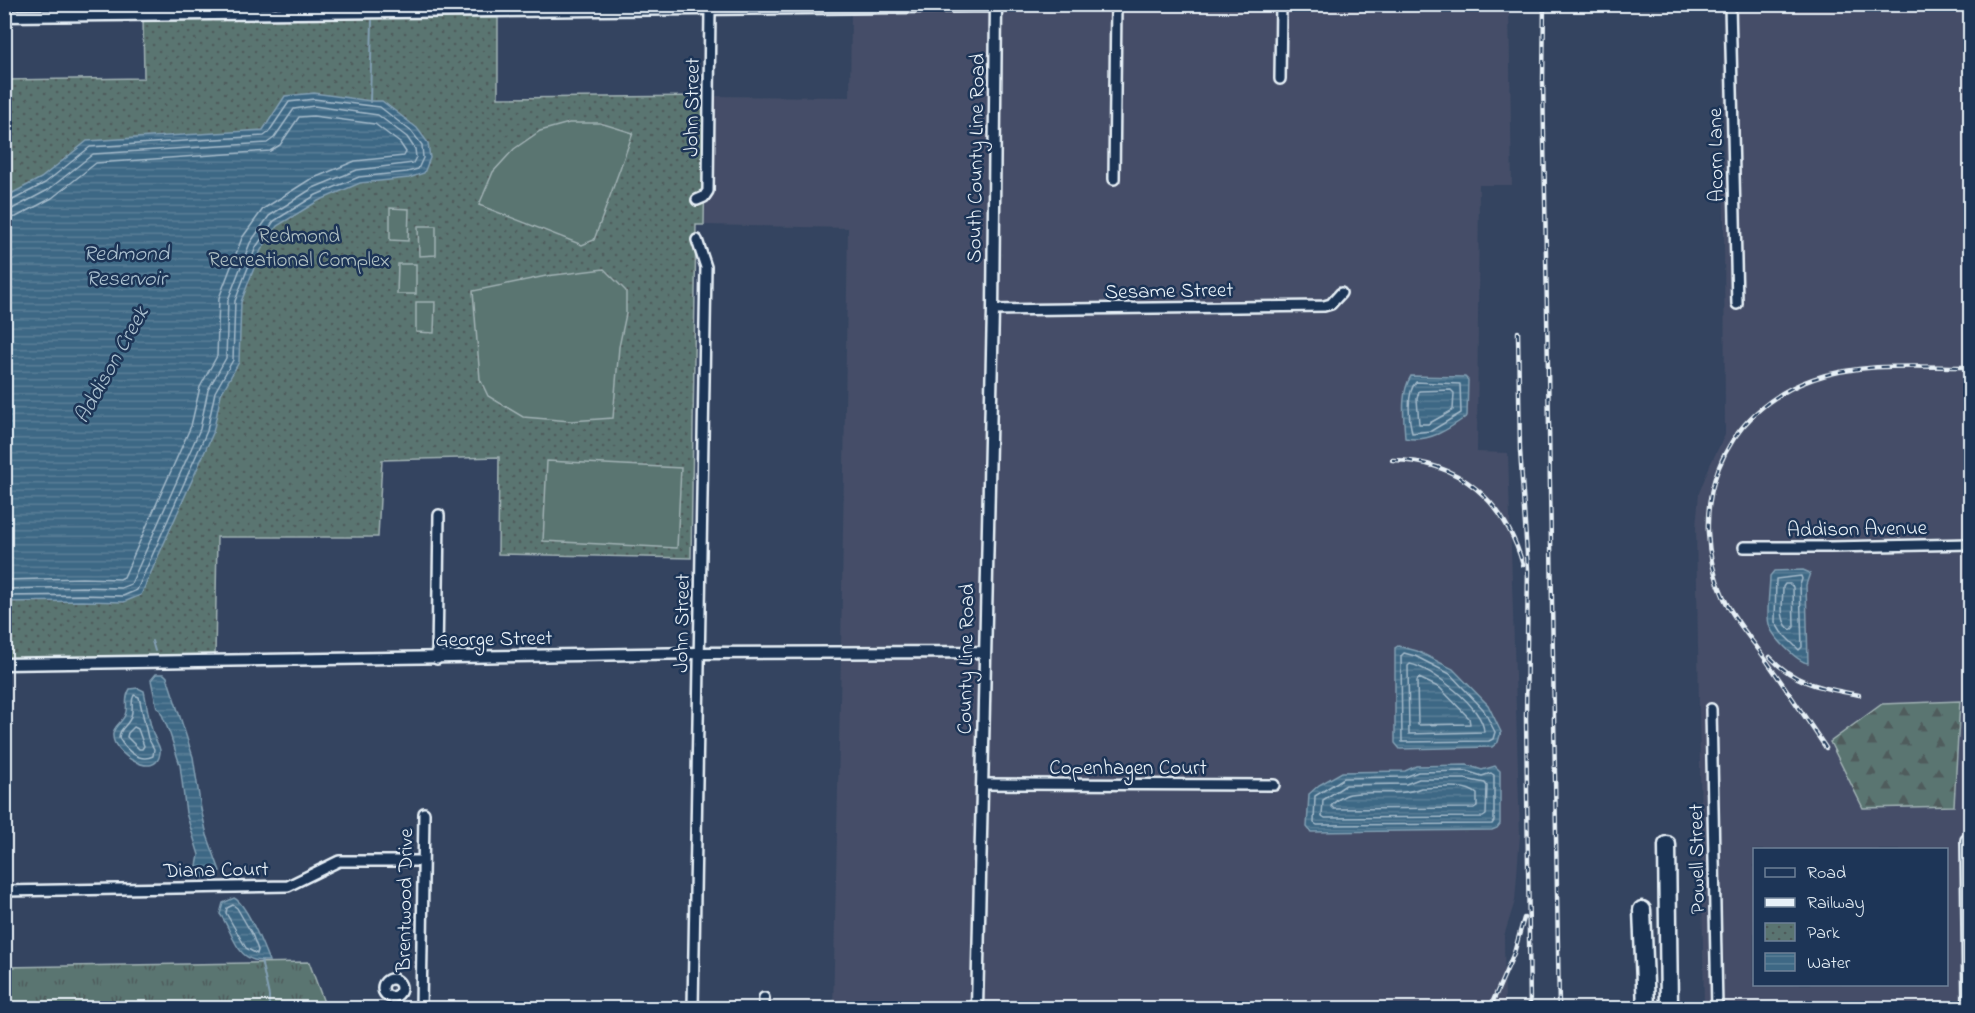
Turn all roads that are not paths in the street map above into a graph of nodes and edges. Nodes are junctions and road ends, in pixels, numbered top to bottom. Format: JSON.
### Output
{"nodes":[{"id":1,"x":1116,"y":4,"type":"edge"},
{"id":2,"x":1281,"y":4,"type":"edge"},
{"id":3,"x":1730,"y":4,"type":"edge"},
{"id":4,"x":996,"y":5,"type":"edge"},
{"id":5,"x":710,"y":8,"type":"junction"},
{"id":6,"x":4,"y":16,"type":"edge"},
{"id":7,"x":1280,"y":79,"type":"dead end"},
{"id":8,"x":1114,"y":179,"type":"dead end"},
{"id":9,"x":697,"y":200,"type":"dead end"},
{"id":10,"x":697,"y":240,"type":"dead end"},
{"id":11,"x":1341,"y":293,"type":"dead end"},
{"id":12,"x":1737,"y":304,"type":"dead end"},
{"id":13,"x":993,"y":310,"type":"junction"},
{"id":14,"x":439,"y":515,"type":"dead end"},
{"id":15,"x":1971,"y":543,"type":"edge"},
{"id":16,"x":1744,"y":547,"type":"dead end"},
{"id":17,"x":985,"y":652,"type":"junction"},
{"id":18,"x":699,"y":653,"type":"junction"},
{"id":19,"x":437,"y":659,"type":"junction"},
{"id":20,"x":4,"y":664,"type":"edge"},
{"id":21,"x":1711,"y":709,"type":"dead end"},
{"id":22,"x":982,"y":784,"type":"junction"},
{"id":23,"x":1274,"y":785,"type":"dead end"},
{"id":24,"x":424,"y":813,"type":"dead end"},
{"id":25,"x":1966,"y":840,"type":"dead end"},
{"id":26,"x":1667,"y":845,"type":"dead end"},
{"id":27,"x":423,"y":861,"type":"junction"},
{"id":28,"x":4,"y":891,"type":"edge"},
{"id":29,"x":1642,"y":910,"type":"dead end"},
{"id":30,"x":401,"y":988,"type":"dead end"},
{"id":31,"x":421,"y":988,"type":"junction"},
{"id":32,"x":421,"y":1008,"type":"edge"},
{"id":33,"x":693,"y":1008,"type":"edge"},
{"id":34,"x":977,"y":1008,"type":"edge"},
{"id":35,"x":1646,"y":1008,"type":"edge"},
{"id":36,"x":1670,"y":1008,"type":"edge"},
{"id":37,"x":1718,"y":1008,"type":"edge"},
{"id":38,"x":1968,"y":1008,"type":"edge"}],
"edges":[{"from":1,"to":8,"type":"street"},
{"from":2,"to":7,"type":"street"},
{"from":3,"to":12,"type":"street","name":"Acorn Lane"},
{"from":4,"to":5,"type":"street"},
{"from":4,"to":13,"type":"street","name":"South County Line Road"},
{"from":5,"to":6,"type":"street"},
{"from":5,"to":9,"type":"street","name":"John Street"},
{"from":10,"to":18,"type":"street","name":"John Street"},
{"from":11,"to":13,"type":"street","name":"Sesame Street"},
{"from":13,"to":17,"type":"street","name":"County Line Road"},
{"from":14,"to":19,"type":"street"},
{"from":15,"to":16,"type":"street","name":"Addison Avenue"},
{"from":17,"to":18,"type":"street","name":"George Street"},
{"from":17,"to":22,"type":"street","name":"County Line Road"},
{"from":18,"to":19,"type":"street","name":"George Street"},
{"from":18,"to":33,"type":"street","name":"John Street"},
{"from":19,"to":20,"type":"street","name":"George Street"},
{"from":21,"to":37,"type":"street","name":"Powell Street"},
{"from":22,"to":23,"type":"street","name":"Copenhagen Court"},
{"from":22,"to":34,"type":"street","name":"County Line Road"},
{"from":24,"to":27,"type":"street","name":"Brentwood Drive"},
{"from":25,"to":38,"type":"street"},
{"from":26,"to":36,"type":"highway"},
{"from":27,"to":28,"type":"street","name":"Diana Court"},
{"from":27,"to":31,"type":"street","name":"Brentwood Drive"},
{"from":29,"to":35,"type":"highway"},
{"from":30,"to":31,"type":"street","name":"Brentwood Drive"},
{"from":31,"to":32,"type":"street","name":"Brentwood Drive"}]}
